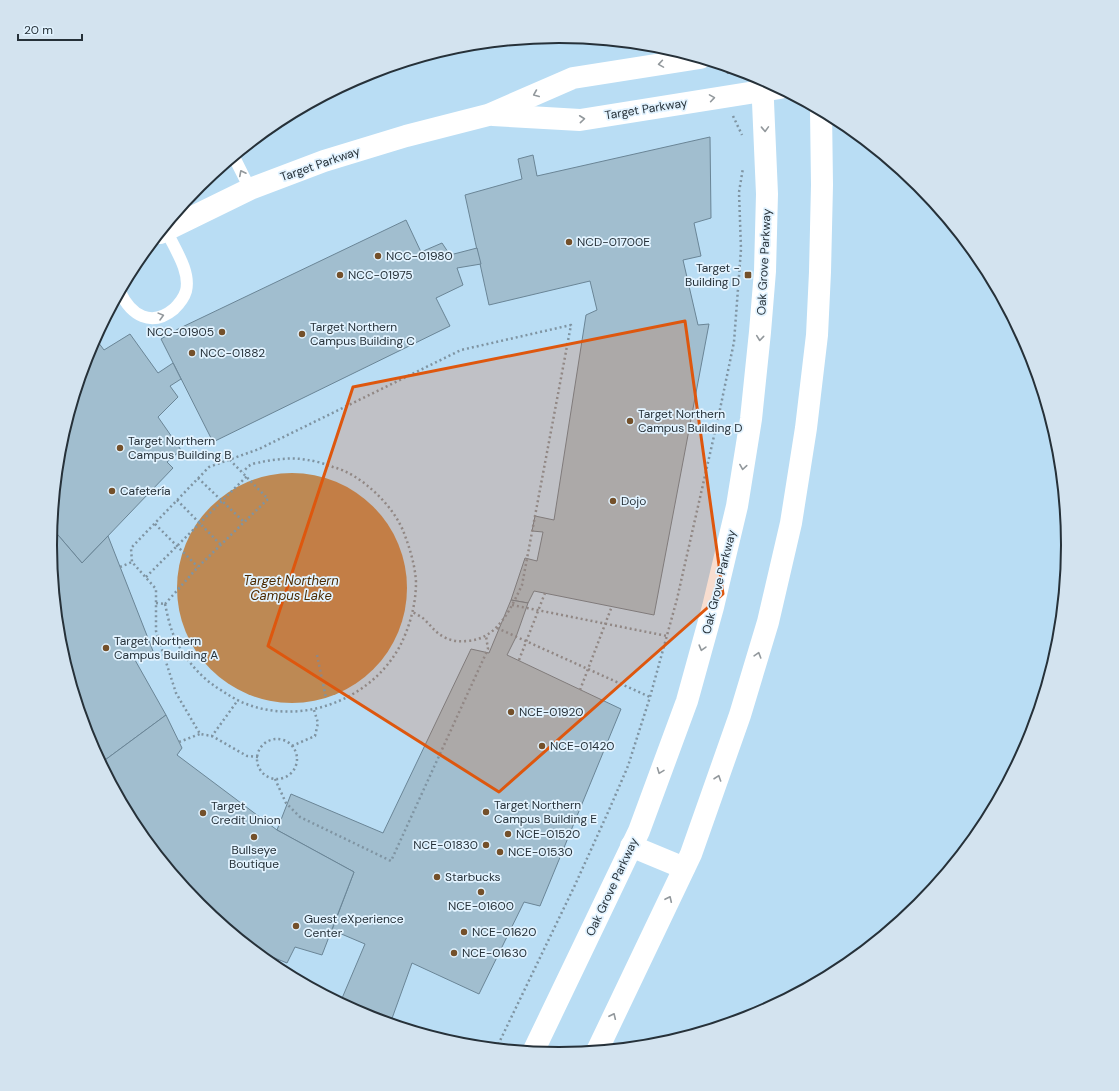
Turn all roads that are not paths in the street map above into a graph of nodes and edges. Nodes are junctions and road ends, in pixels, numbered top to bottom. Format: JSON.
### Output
{"nodes":[{"id":1,"x":689,"y":60,"type":"edge"},
{"id":2,"x":764,"y":87,"type":"edge"},
{"id":3,"x":768,"y":88,"type":"edge"},
{"id":4,"x":488,"y":115,"type":"junction"},
{"id":5,"x":821,"y":116,"type":"edge"},
{"id":6,"x":236,"y":161,"type":"edge"},
{"id":7,"x":250,"y":189,"type":"junction"},
{"id":8,"x":170,"y":228,"type":"edge"},
{"id":9,"x":165,"y":235,"type":"edge"},
{"id":10,"x":122,"y":297,"type":"edge"},
{"id":11,"x":631,"y":846,"type":"junction"},
{"id":12,"x":684,"y":868,"type":"junction"},
{"id":13,"x":599,"y":1046,"type":"edge"},
{"id":14,"x":535,"y":1047,"type":"edge"}],
"edges":[{"from":1,"to":4,"type":"street","name":"Target Parkway","one_way":true},
{"from":4,"to":2,"type":"street","name":"Target Parkway","one_way":true},
{"from":3,"to":11,"type":"street","name":"Oak Grove Parkway","one_way":true},
{"from":4,"to":7,"type":"street","name":"Target Parkway"},
{"from":12,"to":5,"type":"street","one_way":true},
{"from":7,"to":6,"type":"lane","one_way":true},
{"from":7,"to":8,"type":"street","name":"Target Parkway"},
{"from":10,"to":9,"type":"lane","one_way":true},
{"from":11,"to":12,"type":"street"},
{"from":11,"to":14,"type":"street","name":"Oak Grove Parkway"},
{"from":13,"to":12,"type":"street","one_way":true}]}
